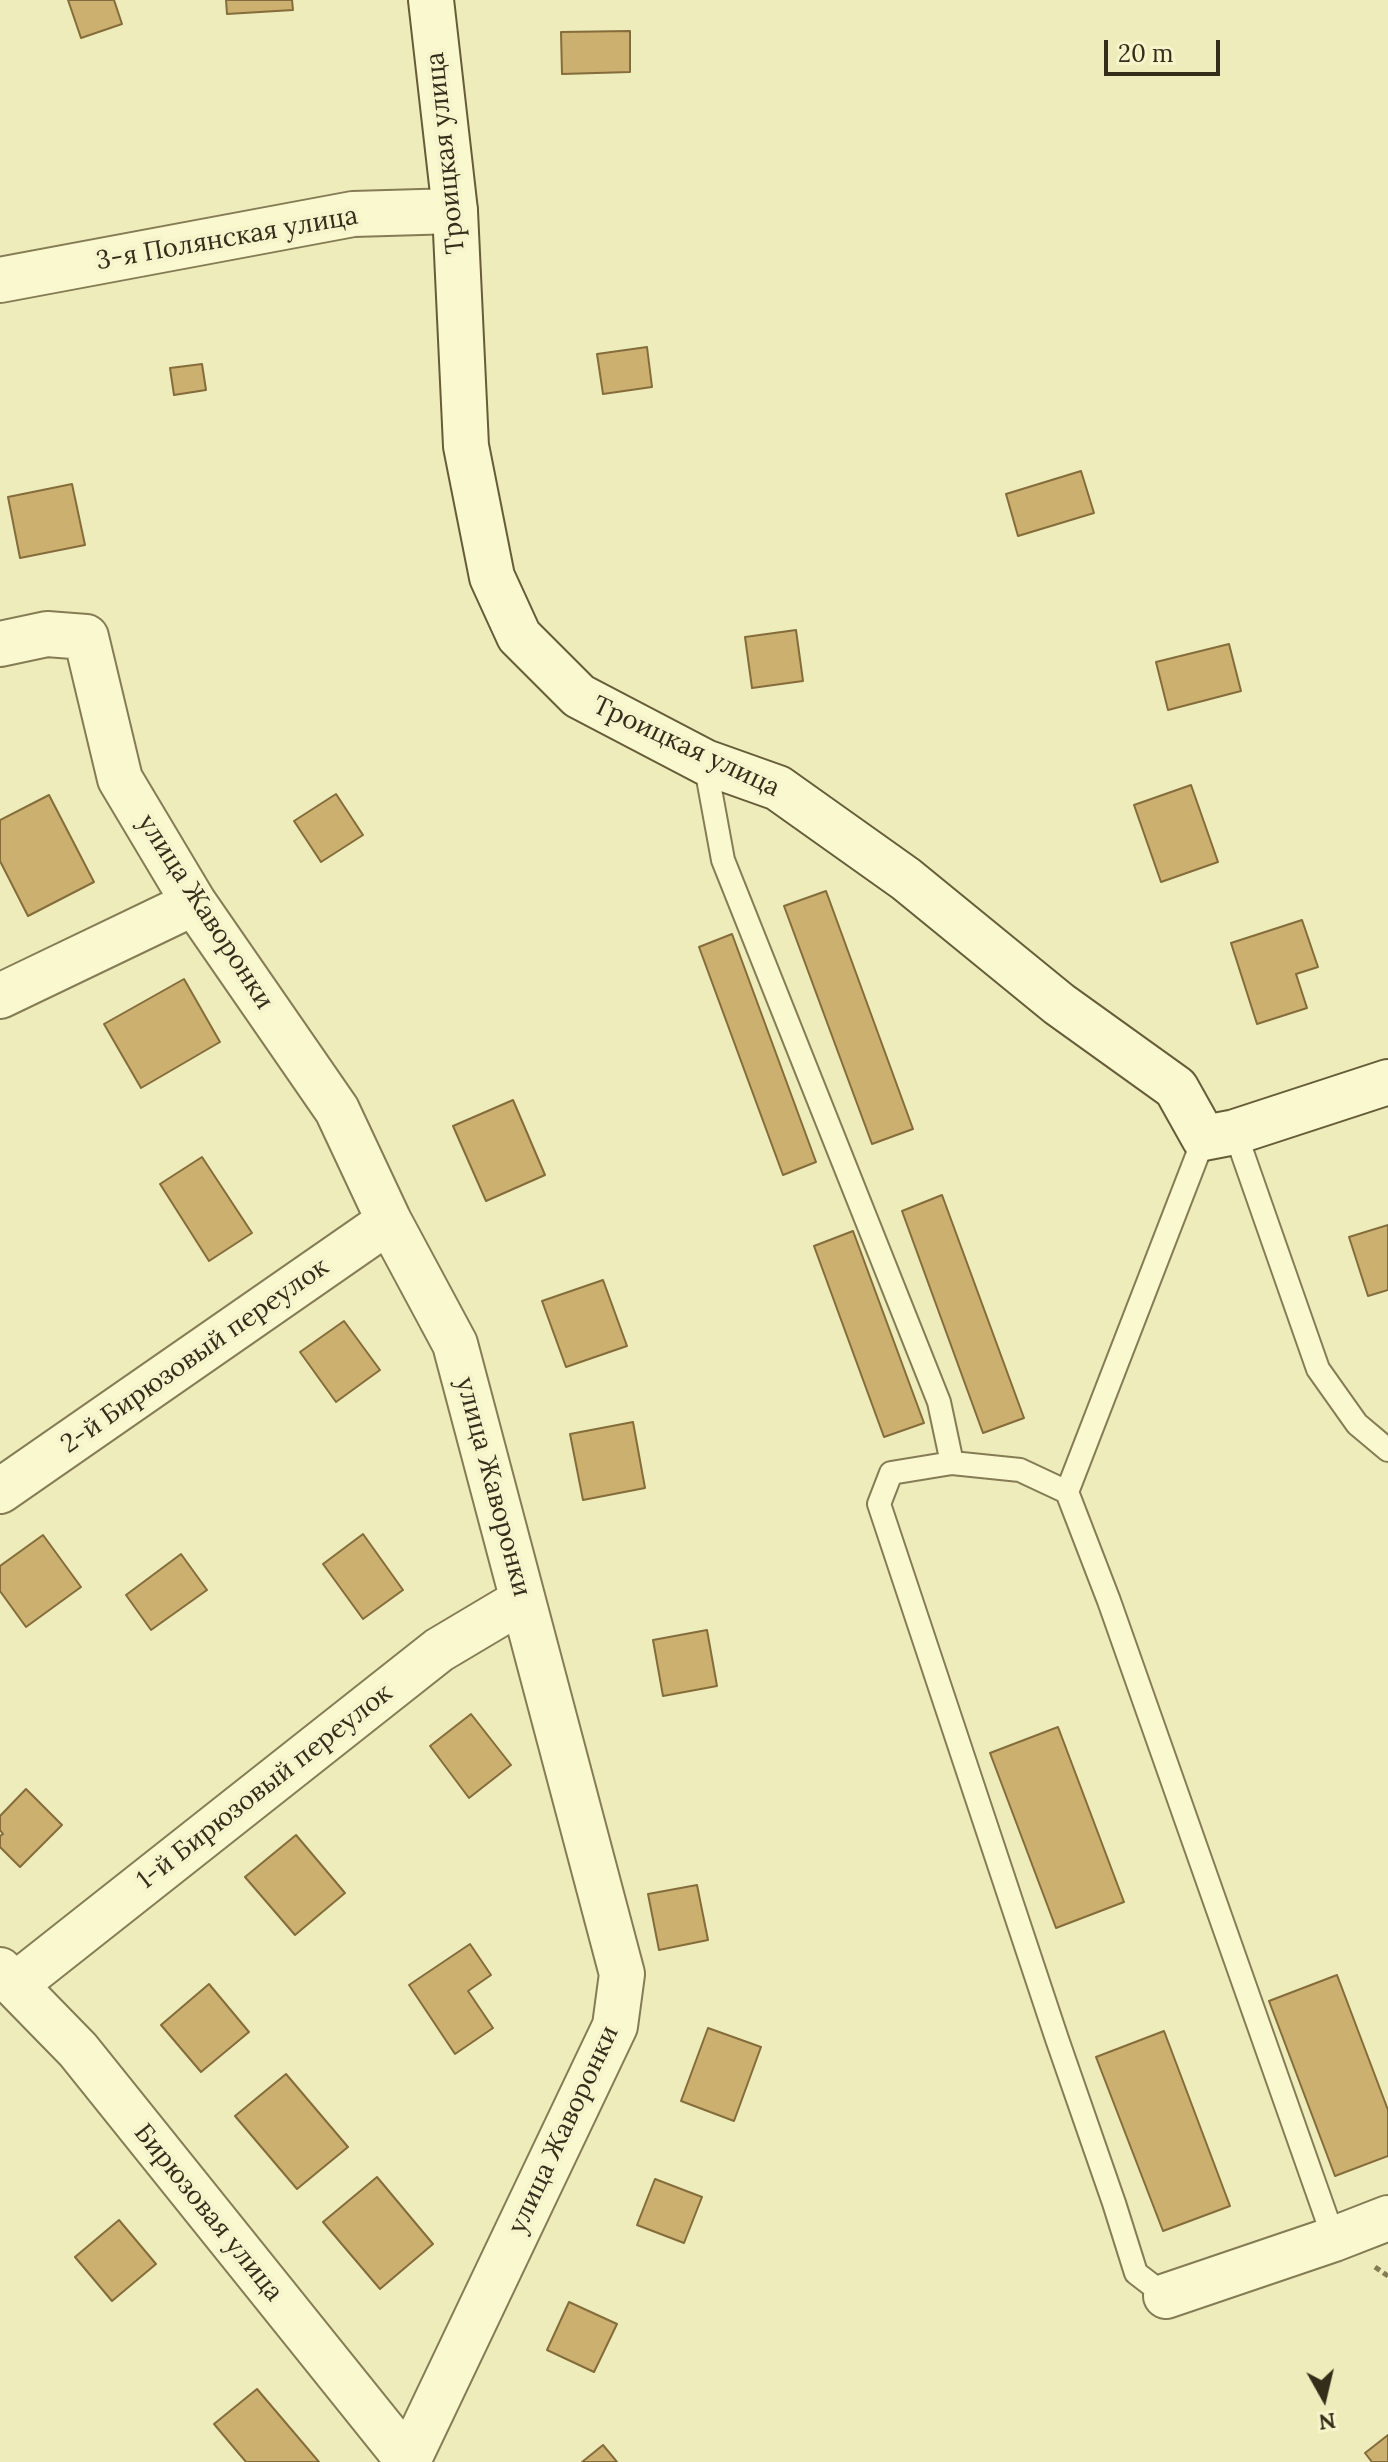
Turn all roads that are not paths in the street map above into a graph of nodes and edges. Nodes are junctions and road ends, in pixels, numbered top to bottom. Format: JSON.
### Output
{"nodes":[{"id":1,"x":431,"y":0,"type":"edge"},
{"id":2,"x":455,"y":211,"type":"junction"},
{"id":3,"x":0,"y":280,"type":"edge"},
{"id":4,"x":0,"y":644,"type":"edge"},
{"id":5,"x":705,"y":762,"type":"junction"},
{"id":6,"x":194,"y":903,"type":"junction"},
{"id":7,"x":0,"y":996,"type":"edge"},
{"id":8,"x":1388,"y":1082,"type":"edge"},
{"id":9,"x":1220,"y":1135,"type":"junction"},
{"id":10,"x":389,"y":1221,"type":"junction"},
{"id":11,"x":1388,"y":1450,"type":"edge"},
{"id":12,"x":952,"y":1463,"type":"junction"},
{"id":13,"x":0,"y":1491,"type":"edge"},
{"id":14,"x":1067,"y":1492,"type":"junction"},
{"id":15,"x":523,"y":1600,"type":"junction"},
{"id":16,"x":8,"y":1977,"type":"edge"},
{"id":17,"x":1388,"y":2218,"type":"edge"},
{"id":18,"x":1334,"y":2239,"type":"junction"},
{"id":19,"x":1166,"y":2296,"type":"joint"},
{"id":20,"x":408,"y":2461,"type":"edge"}],
"edges":[{"from":1,"to":2,"type":"street","name":"Троицкая улица"},
{"from":2,"to":3,"type":"street","name":"3-я Полянская улица"},
{"from":2,"to":5,"type":"street","name":"Троицкая улица"},
{"from":4,"to":6,"type":"street","name":"улица Жаворонки"},
{"from":5,"to":9,"type":"street","name":"Троицкая улица"},
{"from":5,"to":12,"type":"lane"},
{"from":6,"to":7,"type":"street"},
{"from":6,"to":10,"type":"street","name":"улица Жаворонки"},
{"from":8,"to":9,"type":"street"},
{"from":9,"to":11,"type":"lane"},
{"from":9,"to":14,"type":"lane"},
{"from":10,"to":13,"type":"street","name":"2-й Бирюзовый переулок"},
{"from":10,"to":15,"type":"street","name":"улица Жаворонки"},
{"from":12,"to":14,"type":"lane"},
{"from":12,"to":19,"type":"lane"},
{"from":14,"to":18,"type":"lane"},
{"from":15,"to":16,"type":"street","name":"1-й Бирюзовый переулок"},
{"from":15,"to":20,"type":"street","name":"улица Жаворонки"},
{"from":16,"to":20,"type":"street","name":"Бирюзовая улица"},
{"from":17,"to":18,"type":"street"},
{"from":18,"to":19,"type":"street"}]}
